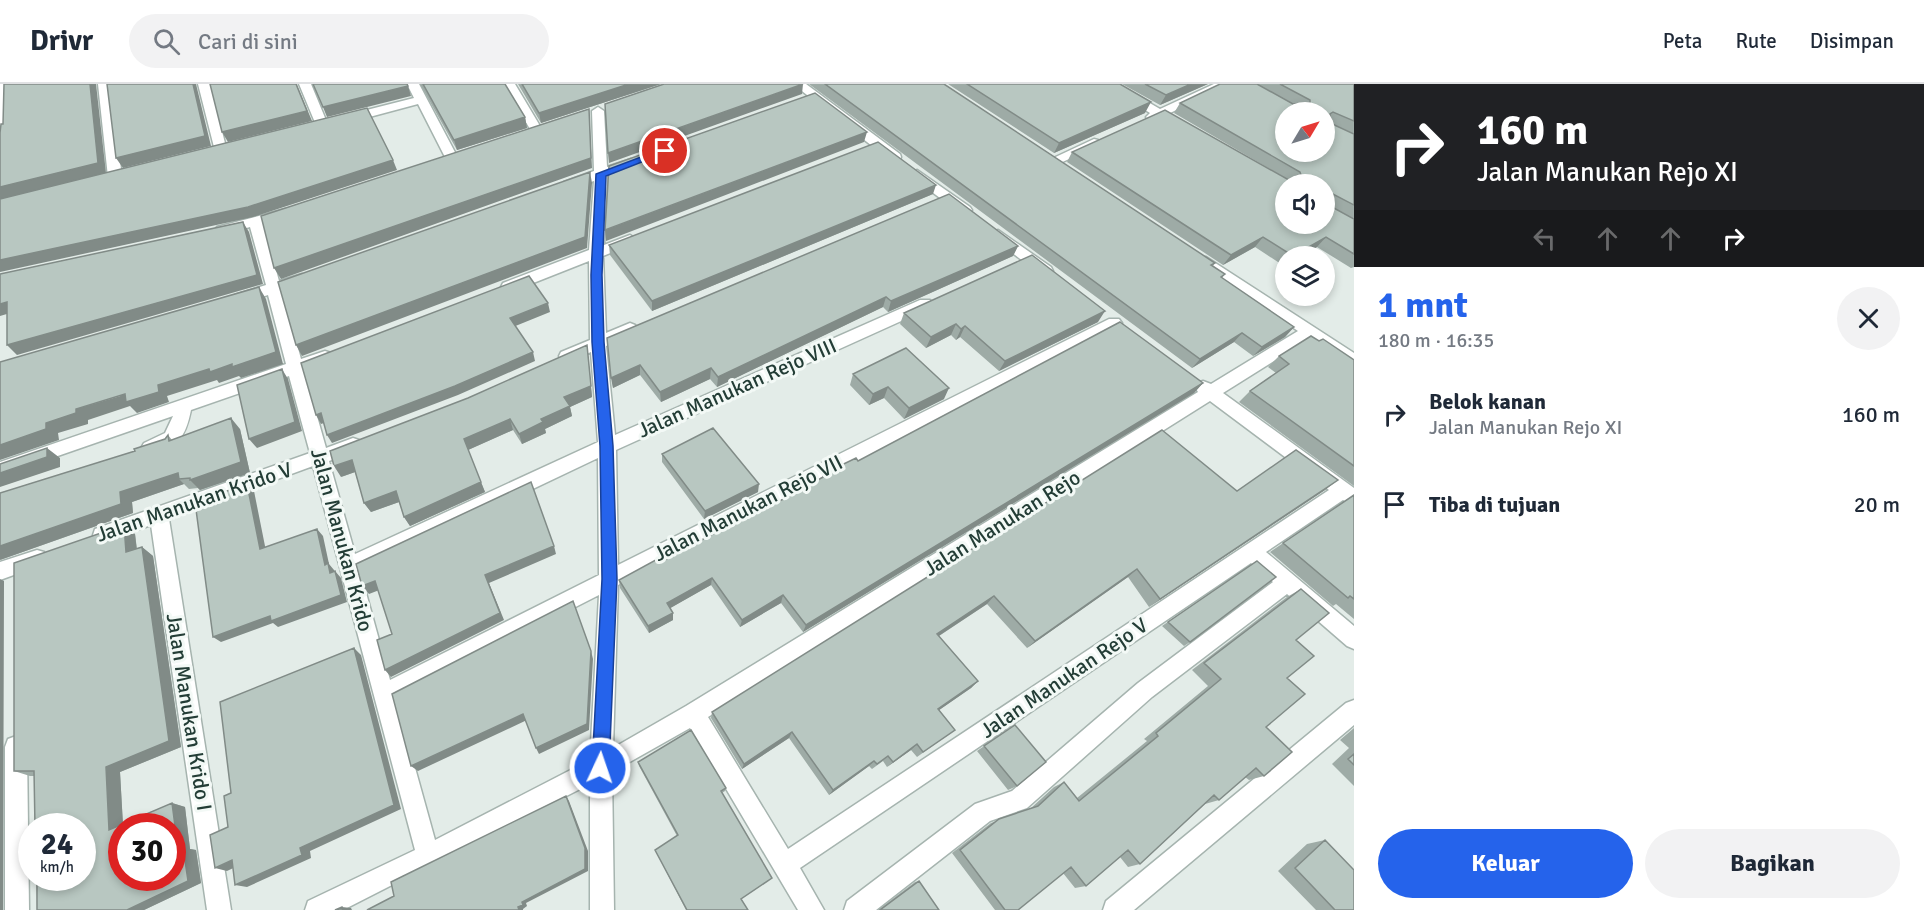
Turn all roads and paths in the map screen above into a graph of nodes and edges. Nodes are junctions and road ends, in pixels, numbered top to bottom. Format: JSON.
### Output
{"nodes":[{"id":1,"x":3,"y":84,"type":"edge"},
{"id":2,"x":104,"y":84,"type":"edge"},
{"id":3,"x":204,"y":84,"type":"edge"},
{"id":4,"x":305,"y":84,"type":"edge"},
{"id":5,"x":413,"y":84,"type":"edge"},
{"id":6,"x":509,"y":84,"type":"edge"},
{"id":7,"x":799,"y":84,"type":"edge"},
{"id":8,"x":1109,"y":84,"type":"edge"},
{"id":9,"x":1224,"y":84,"type":"edge"},
{"id":10,"x":421,"y":100,"type":"junction"},
{"id":11,"x":598,"y":111,"type":"dead end"},
{"id":12,"x":1160,"y":114,"type":"junction"},
{"id":13,"x":1140,"y":122,"type":"edge"},
{"id":14,"x":1189,"y":130,"type":"edge"},
{"id":15,"x":537,"y":131,"type":"edge"},
{"id":16,"x":1110,"y":135,"type":"edge"},
{"id":17,"x":878,"y":144,"type":"junction"},
{"id":18,"x":221,"y":151,"type":"edge"},
{"id":19,"x":857,"y":153,"type":"edge"},
{"id":20,"x":0,"y":154,"type":"edge"},
{"id":21,"x":452,"y":158,"type":"edge"},
{"id":22,"x":644,"y":159,"type":"edge"},
{"id":23,"x":1053,"y":161,"type":"edge"},
{"id":24,"x":601,"y":174,"type":"junction"},
{"id":25,"x":115,"y":177,"type":"edge"},
{"id":26,"x":556,"y":190,"type":"edge"},
{"id":27,"x":947,"y":196,"type":"junction"},
{"id":28,"x":925,"y":205,"type":"edge"},
{"id":29,"x":299,"y":208,"type":"edge"},
{"id":30,"x":256,"y":223,"type":"junction"},
{"id":31,"x":209,"y":233,"type":"edge"},
{"id":32,"x":639,"y":236,"type":"edge"},
{"id":33,"x":596,"y":253,"type":"junction"},
{"id":34,"x":1191,"y":253,"type":"edge"},
{"id":35,"x":1028,"y":258,"type":"junction"},
{"id":36,"x":1006,"y":267,"type":"edge"},
{"id":37,"x":317,"y":274,"type":"edge"},
{"id":38,"x":1056,"y":279,"type":"edge"},
{"id":39,"x":274,"y":289,"type":"junction"},
{"id":40,"x":495,"y":291,"type":"edge"},
{"id":41,"x":942,"y":297,"type":"edge"},
{"id":42,"x":228,"y":303,"type":"edge"},
{"id":43,"x":1113,"y":323,"type":"edge"},
{"id":44,"x":642,"y":324,"type":"edge"},
{"id":45,"x":1310,"y":332,"type":"junction"},
{"id":46,"x":598,"y":342,"type":"junction"},
{"id":47,"x":340,"y":351,"type":"edge"},
{"id":48,"x":557,"y":360,"type":"edge"},
{"id":49,"x":1354,"y":361,"type":"edge"},
{"id":50,"x":295,"y":368,"type":"junction"},
{"id":51,"x":1194,"y":380,"type":"edge"},
{"id":52,"x":1211,"y":393,"type":"junction"},
{"id":53,"x":183,"y":407,"type":"junction"},
{"id":54,"x":364,"y":441,"type":"edge"},
{"id":55,"x":607,"y":446,"type":"junction"},
{"id":56,"x":136,"y":453,"type":"edge"},
{"id":57,"x":320,"y":458,"type":"junction"},
{"id":58,"x":0,"y":469,"type":"edge"},
{"id":59,"x":1349,"y":494,"type":"edge"},
{"id":60,"x":159,"y":514,"type":"junction"},
{"id":61,"x":82,"y":542,"type":"edge"},
{"id":62,"x":1253,"y":553,"type":"junction"},
{"id":63,"x":49,"y":554,"type":"edge"},
{"id":64,"x":350,"y":566,"type":"junction"},
{"id":65,"x":8,"y":568,"type":"edge"},
{"id":66,"x":609,"y":579,"type":"junction"},
{"id":67,"x":1288,"y":582,"type":"junction"},
{"id":68,"x":16,"y":589,"type":"edge"},
{"id":69,"x":1354,"y":639,"type":"edge"},
{"id":70,"x":384,"y":694,"type":"junction"},
{"id":71,"x":1354,"y":711,"type":"edge"},
{"id":72,"x":694,"y":714,"type":"junction"},
{"id":73,"x":16,"y":732,"type":"edge"},
{"id":74,"x":600,"y":768,"type":"junction"},
{"id":75,"x":428,"y":856,"type":"junction"},
{"id":76,"x":785,"y":865,"type":"junction"},
{"id":77,"x":16,"y":910,"type":"edge"},
{"id":78,"x":219,"y":910,"type":"edge"},
{"id":79,"x":317,"y":910,"type":"edge"},
{"id":80,"x":602,"y":910,"type":"edge"},
{"id":81,"x":812,"y":910,"type":"edge"},
{"id":82,"x":856,"y":910,"type":"edge"},
{"id":83,"x":1114,"y":910,"type":"edge"}],
"edges":[{"from":1,"to":20,"type":"street"},
{"from":2,"to":25,"type":"street"},
{"from":3,"to":18,"type":"street"},
{"from":4,"to":10,"type":"street"},
{"from":5,"to":10,"type":"street"},
{"from":6,"to":15,"type":"street"},
{"from":7,"to":17,"type":"street"},
{"from":8,"to":12,"type":"street"},
{"from":9,"to":12,"type":"street"},
{"from":10,"to":21,"type":"street"},
{"from":11,"to":24,"type":"street"},
{"from":12,"to":13,"type":"street"},
{"from":12,"to":14,"type":"street"},
{"from":16,"to":23,"type":"street"},
{"from":17,"to":19,"type":"street"},
{"from":17,"to":27,"type":"street"},
{"from":22,"to":24,"type":"street"},
{"from":24,"to":26,"type":"street"},
{"from":24,"to":33,"type":"street"},
{"from":27,"to":28,"type":"street"},
{"from":27,"to":35,"type":"street"},
{"from":29,"to":30,"type":"street"},
{"from":30,"to":31,"type":"street"},
{"from":30,"to":39,"type":"street","name":"Jalan Manukan Krido"},
{"from":32,"to":33,"type":"street"},
{"from":33,"to":40,"type":"street"},
{"from":33,"to":46,"type":"street"},
{"from":34,"to":45,"type":"street"},
{"from":35,"to":36,"type":"street"},
{"from":35,"to":38,"type":"street"},
{"from":37,"to":39,"type":"street"},
{"from":39,"to":42,"type":"street"},
{"from":39,"to":50,"type":"street","name":"Jalan Manukan Krido"},
{"from":41,"to":55,"type":"street","name":"Jalan Manukan Rejo VIII"},
{"from":43,"to":66,"type":"street","name":"Jalan Manukan Rejo VII"},
{"from":44,"to":46,"type":"street"},
{"from":45,"to":49,"type":"street"},
{"from":45,"to":52,"type":"street","name":"Jalan Manukan Rejo"},
{"from":46,"to":48,"type":"street"},
{"from":46,"to":55,"type":"street"},
{"from":47,"to":50,"type":"street"},
{"from":50,"to":53,"type":"street"},
{"from":50,"to":57,"type":"street","name":"Jalan Manukan Krido"},
{"from":51,"to":52,"type":"street"},
{"from":52,"to":59,"type":"street"},
{"from":52,"to":72,"type":"street","name":"Jalan Manukan Rejo"},
{"from":53,"to":56,"type":"street"},
{"from":53,"to":58,"type":"street"},
{"from":54,"to":57,"type":"street","name":"Jalan Manukan Krido V"},
{"from":55,"to":64,"type":"street","name":"Jalan Manukan Rejo VIII"},
{"from":55,"to":66,"type":"street"},
{"from":57,"to":60,"type":"street","name":"Jalan Manukan Krido V"},
{"from":57,"to":64,"type":"street","name":"Jalan Manukan Krido"},
{"from":59,"to":62,"type":"street","name":"Jalan Manukan Rejo V"},
{"from":60,"to":61,"type":"street","name":"Jalan Manukan Krido V"},
{"from":60,"to":78,"type":"street","name":"Jalan Manukan Krido I"},
{"from":62,"to":67,"type":"street"},
{"from":62,"to":76,"type":"street","name":"Jalan Manukan Rejo V"},
{"from":63,"to":65,"type":"street"},
{"from":64,"to":70,"type":"street","name":"Jalan Manukan Krido"},
{"from":65,"to":68,"type":"street"},
{"from":66,"to":70,"type":"street","name":"Jalan Manukan Rejo VII"},
{"from":66,"to":74,"type":"street"},
{"from":67,"to":69,"type":"street"},
{"from":67,"to":82,"type":"street"},
{"from":70,"to":75,"type":"street","name":"Jalan Manukan Krido"},
{"from":71,"to":83,"type":"street"},
{"from":72,"to":74,"type":"street","name":"Jalan Manukan Rejo"},
{"from":72,"to":76,"type":"street"},
{"from":73,"to":77,"type":"street"},
{"from":74,"to":75,"type":"street","name":"Jalan Manukan Rejo"},
{"from":74,"to":80,"type":"street"},
{"from":75,"to":79,"type":"street","name":"Jalan Manukan Rejo"},
{"from":76,"to":81,"type":"street"}]}
